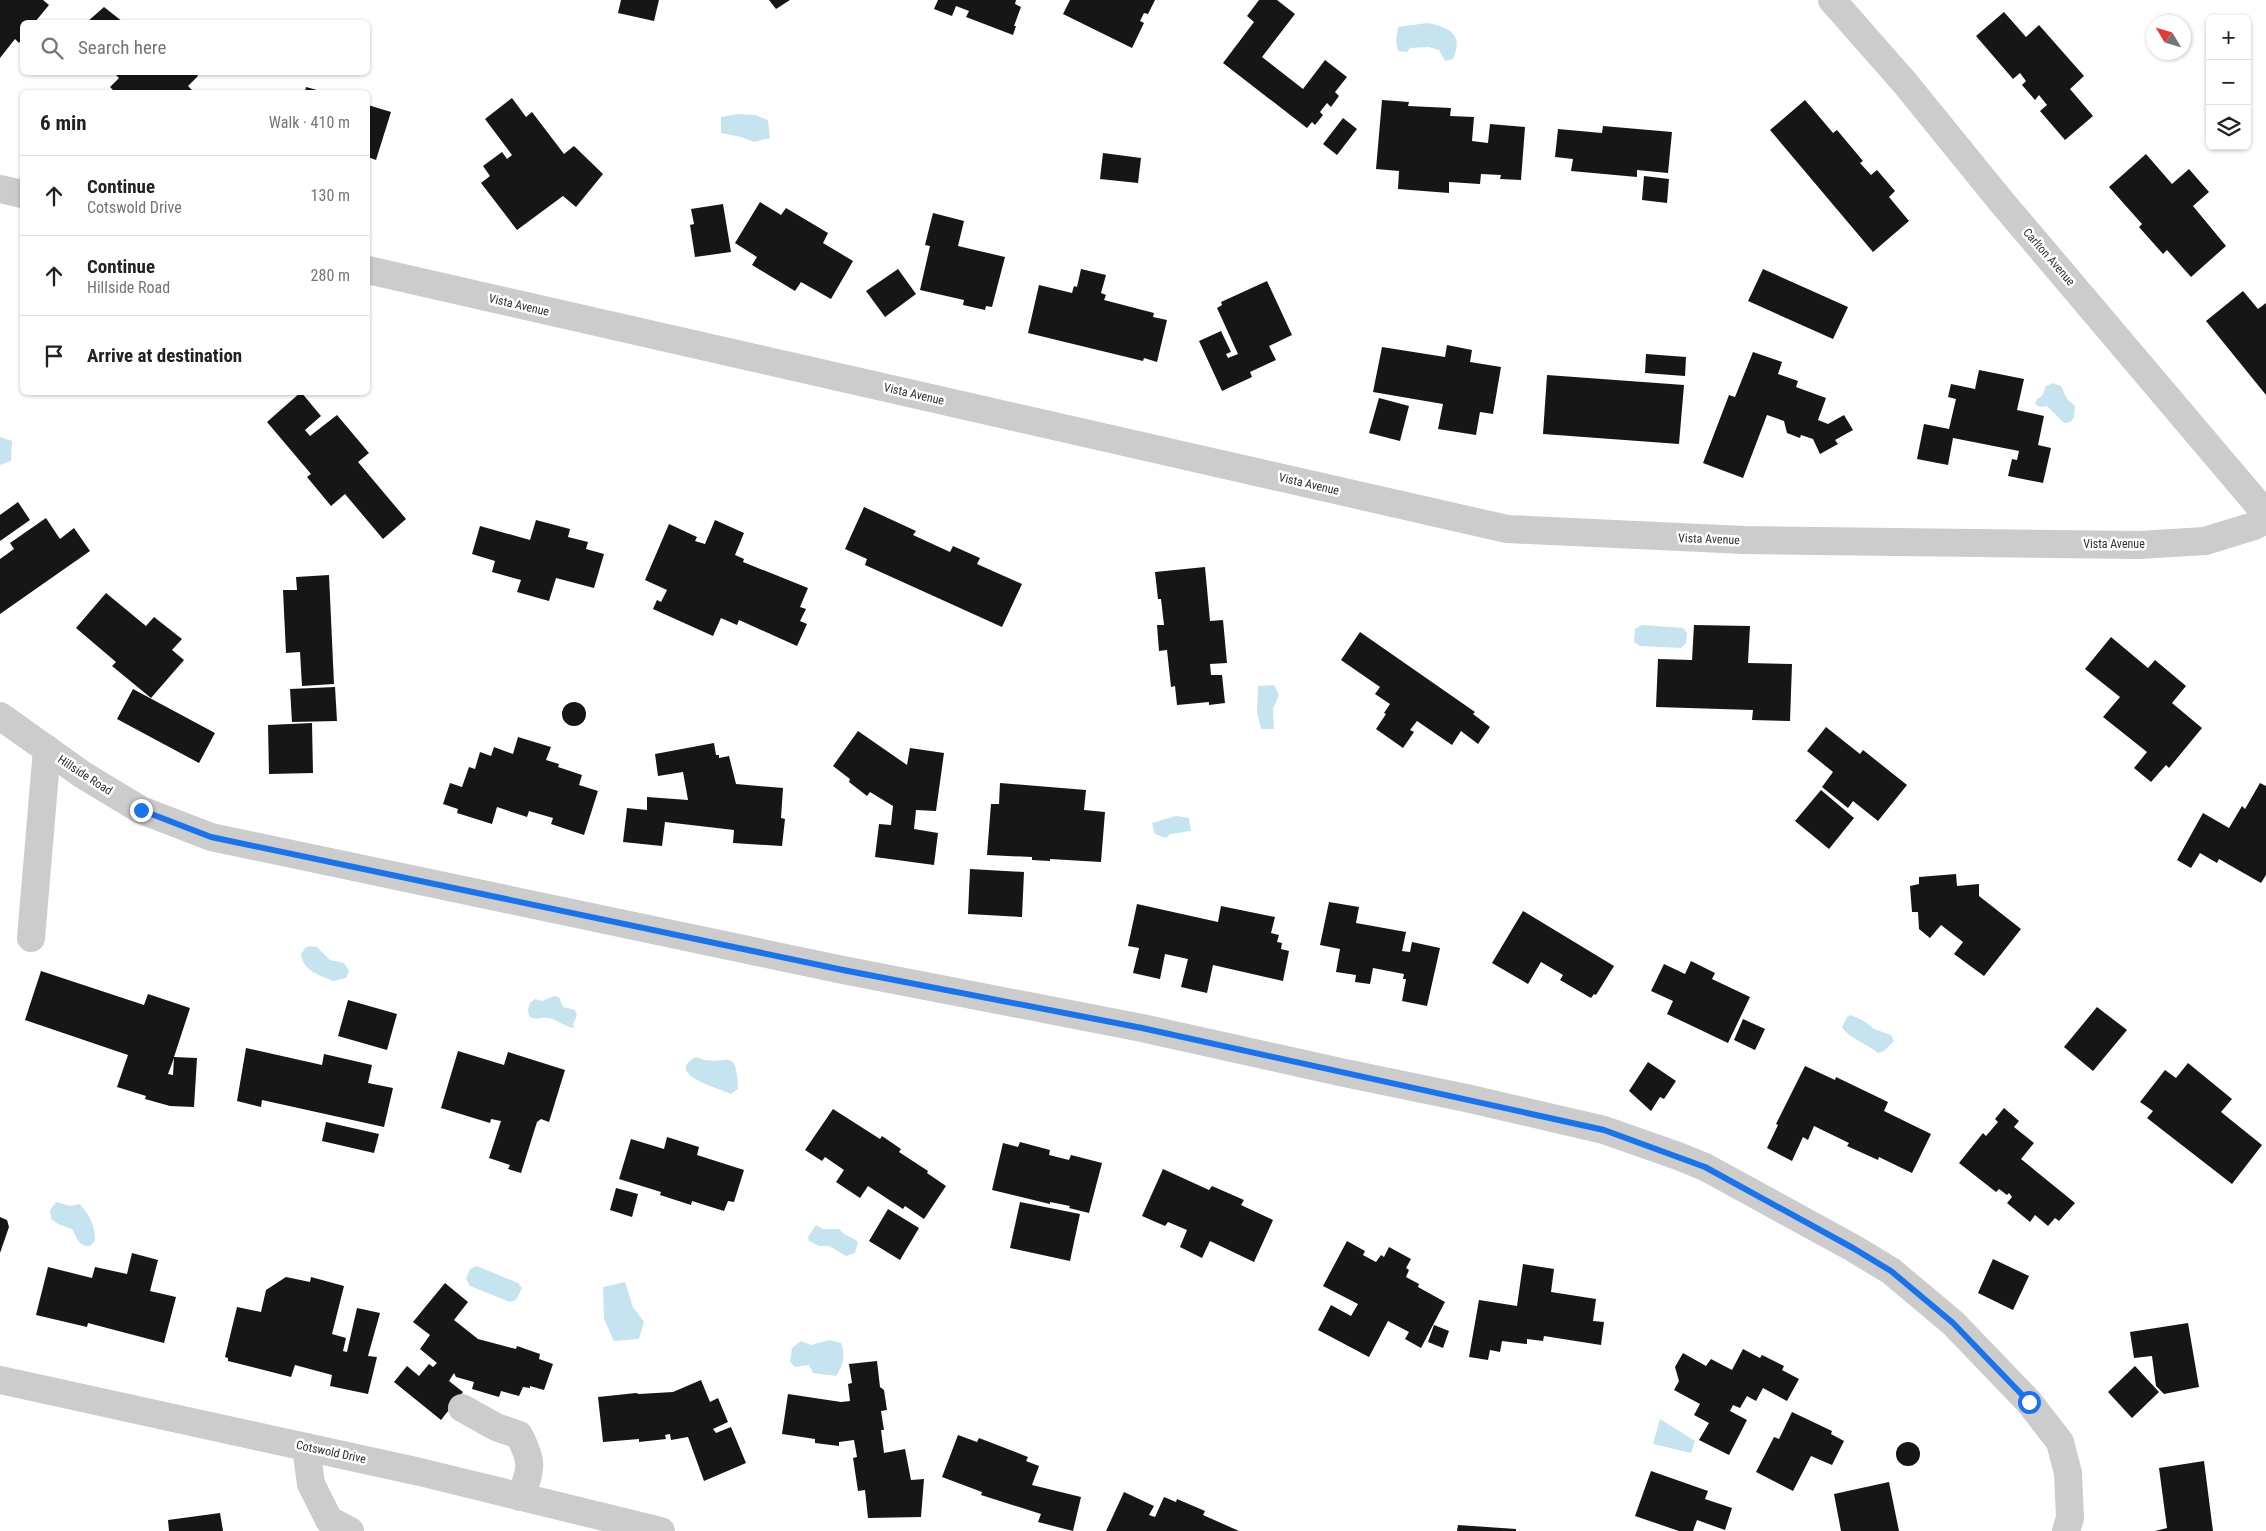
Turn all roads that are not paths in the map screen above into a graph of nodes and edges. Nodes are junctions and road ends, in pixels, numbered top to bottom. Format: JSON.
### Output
{"nodes":[{"id":1,"x":1832,"y":0,"type":"edge"},
{"id":2,"x":0,"y":189,"type":"edge"},
{"id":3,"x":20,"y":194,"type":"edge"},
{"id":4,"x":370,"y":270,"type":"edge"},
{"id":5,"x":2266,"y":514,"type":"edge"},
{"id":6,"x":2266,"y":520,"type":"edge"},
{"id":7,"x":0,"y":716,"type":"edge"},
{"id":8,"x":47,"y":749,"type":"junction"},
{"id":9,"x":31,"y":938,"type":"dead end"},
{"id":10,"x":0,"y":1380,"type":"edge"},
{"id":11,"x":462,"y":1408,"type":"dead end"},
{"id":12,"x":306,"y":1447,"type":"junction"},
{"id":13,"x":520,"y":1496,"type":"junction"},
{"id":14,"x":350,"y":1531,"type":"edge"},
{"id":15,"x":661,"y":1531,"type":"edge"},
{"id":16,"x":2066,"y":1531,"type":"edge"}],
"edges":[{"from":1,"to":5,"type":"street","name":"Carlton Avenue"},
{"from":2,"to":3,"type":"street"},
{"from":4,"to":6,"type":"street","name":"Vista Avenue"},
{"from":7,"to":8,"type":"street","name":"Hillside Road"},
{"from":8,"to":9,"type":"street"},
{"from":8,"to":16,"type":"street","name":"Hillside Road"},
{"from":10,"to":12,"type":"street","name":"Cotswold Drive"},
{"from":11,"to":13,"type":"street"},
{"from":12,"to":13,"type":"street","name":"Cotswold Drive"},
{"from":12,"to":14,"type":"street"},
{"from":13,"to":15,"type":"street","name":"Cotswold Drive"}]}
